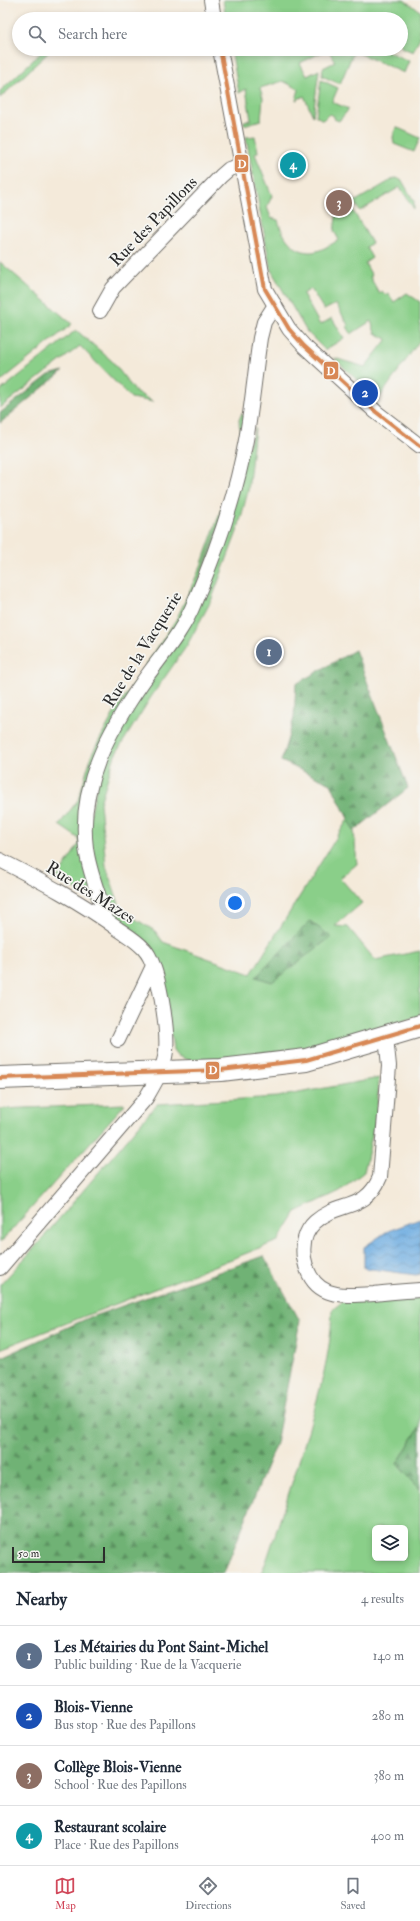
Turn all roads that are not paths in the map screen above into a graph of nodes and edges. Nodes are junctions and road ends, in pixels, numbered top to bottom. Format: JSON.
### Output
{"nodes":[{"id":1,"x":211,"y":0,"type":"edge"},
{"id":2,"x":213,"y":12,"type":"edge"},
{"id":3,"x":221,"y":56,"type":"edge"},
{"id":4,"x":241,"y":165,"type":"junction"},
{"id":5,"x":275,"y":305,"type":"junction"},
{"id":6,"x":100,"y":311,"type":"dead end"},
{"id":7,"x":420,"y":446,"type":"edge"},
{"id":8,"x":0,"y":860,"type":"edge"},
{"id":9,"x":106,"y":920,"type":"junction"},
{"id":10,"x":153,"y":966,"type":"junction"},
{"id":11,"x":420,"y":1026,"type":"edge"},
{"id":12,"x":386,"y":1037,"type":"junction"},
{"id":13,"x":118,"y":1040,"type":"dead end"},
{"id":14,"x":161,"y":1072,"type":"junction"},
{"id":15,"x":0,"y":1078,"type":"edge"},
{"id":16,"x":0,"y":1268,"type":"edge"},
{"id":17,"x":420,"y":1290,"type":"edge"}],
"edges":[{"from":1,"to":2,"type":"street"},
{"from":3,"to":4,"type":"street"},
{"from":4,"to":5,"type":"street"},
{"from":4,"to":6,"type":"street","name":"Rue des Papillons"},
{"from":5,"to":7,"type":"street"},
{"from":5,"to":9,"type":"street","name":"Rue de la Vacquerie"},
{"from":8,"to":9,"type":"street","name":"Rue des Mazes"},
{"from":9,"to":10,"type":"street","name":"Rue des Mazes"},
{"from":10,"to":13,"type":"street"},
{"from":10,"to":14,"type":"street","name":"Rue des Mazes"},
{"from":11,"to":12,"type":"main road"},
{"from":12,"to":14,"type":"main road"},
{"from":12,"to":17,"type":"street"},
{"from":14,"to":15,"type":"main road"},
{"from":14,"to":16,"type":"street","name":"Rue des Mazes"}]}
